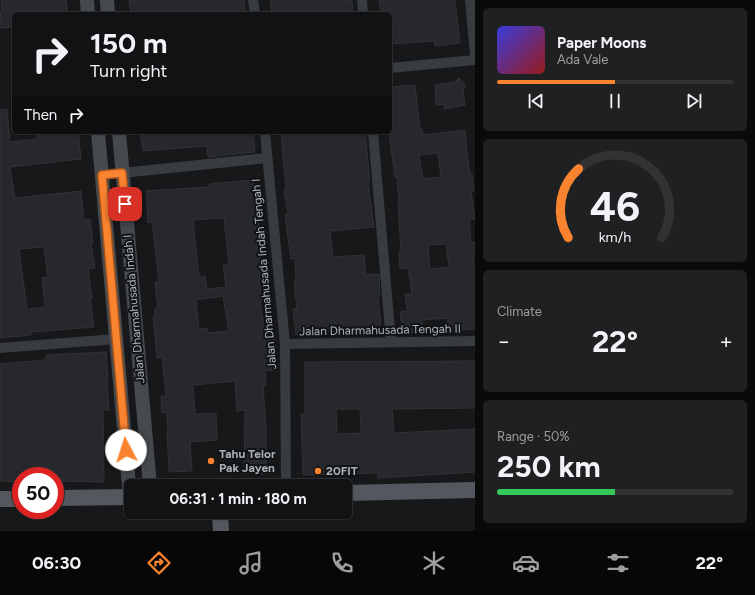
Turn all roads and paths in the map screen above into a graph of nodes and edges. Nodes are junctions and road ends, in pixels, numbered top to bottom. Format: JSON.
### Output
{"nodes":[{"id":1,"x":87,"y":0,"type":"edge"},
{"id":2,"x":107,"y":0,"type":"edge"},
{"id":3,"x":253,"y":0,"type":"edge"},
{"id":4,"x":362,"y":0,"type":"edge"},
{"id":5,"x":470,"y":0,"type":"edge"},
{"id":6,"x":88,"y":12,"type":"edge"},
{"id":7,"x":108,"y":12,"type":"edge"},
{"id":8,"x":255,"y":12,"type":"edge"},
{"id":9,"x":363,"y":12,"type":"edge"},
{"id":10,"x":475,"y":54,"type":"edge"},
{"id":11,"x":475,"y":60,"type":"edge"},
{"id":12,"x":392,"y":68,"type":"edge"},
{"id":13,"x":98,"y":134,"type":"edge"},
{"id":14,"x":119,"y":134,"type":"edge"},
{"id":15,"x":265,"y":134,"type":"edge"},
{"id":16,"x":373,"y":134,"type":"edge"},
{"id":17,"x":267,"y":158,"type":"junction"},
{"id":18,"x":122,"y":173,"type":"junction"},
{"id":19,"x":102,"y":175,"type":"junction"},
{"id":20,"x":116,"y":339,"type":"junction"},
{"id":21,"x":475,"y":341,"type":"edge"},
{"id":22,"x":391,"y":342,"type":"junction"},
{"id":23,"x":285,"y":344,"type":"junction"},
{"id":24,"x":0,"y":348,"type":"edge"},
{"id":25,"x":128,"y":479,"type":"edge"},
{"id":26,"x":149,"y":479,"type":"edge"},
{"id":27,"x":286,"y":479,"type":"edge"},
{"id":28,"x":475,"y":490,"type":"edge"},
{"id":29,"x":352,"y":493,"type":"edge"},
{"id":30,"x":124,"y":497,"type":"edge"},
{"id":31,"x":64,"y":498,"type":"edge"},
{"id":32,"x":0,"y":499,"type":"edge"},
{"id":33,"x":12,"y":499,"type":"edge"},
{"id":34,"x":220,"y":519,"type":"edge"},
{"id":35,"x":221,"y":531,"type":"edge"}],
"edges":[{"from":1,"to":6,"type":"main road"},
{"from":2,"to":7,"type":"main road"},
{"from":3,"to":8,"type":"street"},
{"from":4,"to":9,"type":"street"},
{"from":5,"to":10,"type":"street"},
{"from":11,"to":12,"type":"street"},
{"from":13,"to":19,"type":"main road","name":"Jalan Dharmahusada Indah I"},
{"from":14,"to":18,"type":"main road","name":"Jalan Dharmahusada Indah I"},
{"from":15,"to":17,"type":"street","name":"Jalan Dharmahusada Indah Tengah I"},
{"from":16,"to":22,"type":"street"},
{"from":17,"to":18,"type":"street"},
{"from":17,"to":23,"type":"street","name":"Jalan Dharmahusada Indah Tengah I"},
{"from":18,"to":19,"type":"street"},
{"from":18,"to":26,"type":"main road","name":"Jalan Dharmahusada Indah I"},
{"from":19,"to":20,"type":"main road","name":"Jalan Dharmahusada Indah I"},
{"from":20,"to":24,"type":"street"},
{"from":20,"to":25,"type":"main road","name":"Jalan Dharmahusada Indah I"},
{"from":21,"to":22,"type":"street","name":"Jalan Dharmahusada Tengah II"},
{"from":22,"to":23,"type":"street","name":"Jalan Dharmahusada Tengah II"},
{"from":23,"to":27,"type":"street","name":"Jalan Dharmahusada Indah Tengah I"},
{"from":28,"to":29,"type":"main road"},
{"from":30,"to":31,"type":"main road"},
{"from":32,"to":33,"type":"main road"},
{"from":34,"to":35,"type":"main road"}]}
